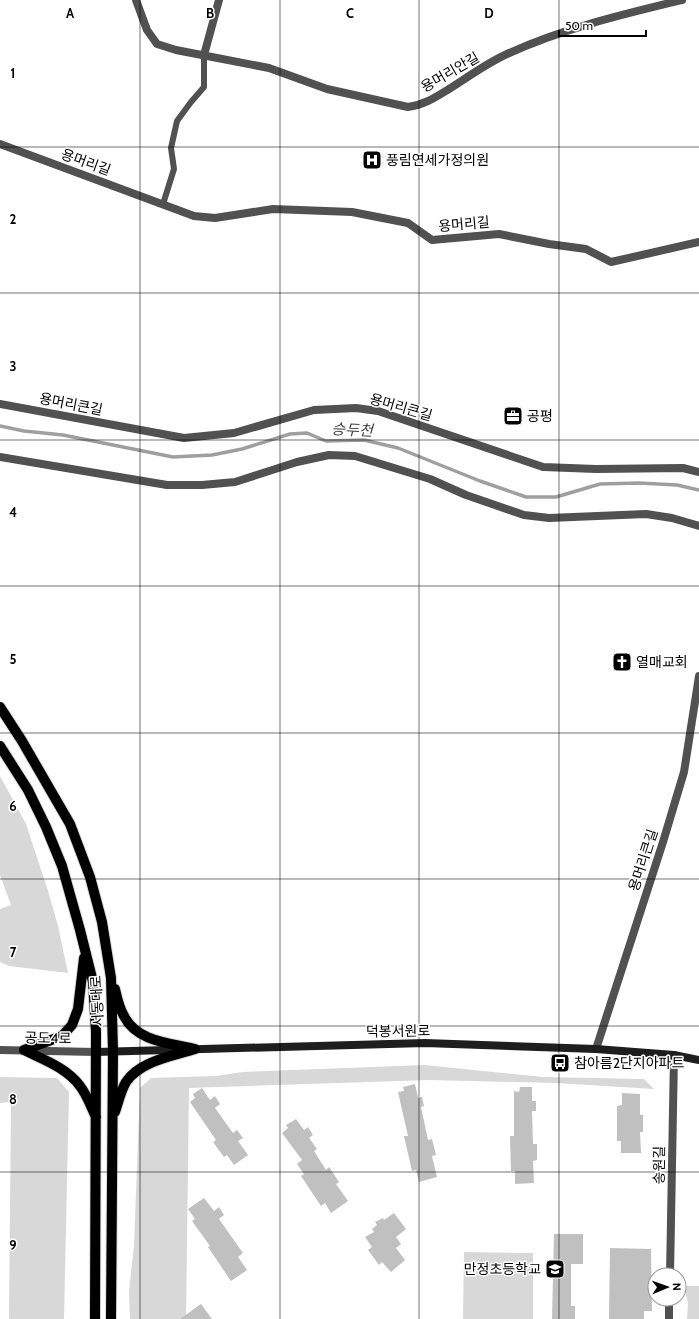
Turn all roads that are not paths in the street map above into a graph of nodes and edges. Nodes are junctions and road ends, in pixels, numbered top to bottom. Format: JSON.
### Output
{"nodes":[{"id":1,"x":136,"y":0,"type":"edge"},
{"id":2,"x":219,"y":0,"type":"edge"},
{"id":3,"x":682,"y":0,"type":"edge"},
{"id":4,"x":204,"y":55,"type":"junction"},
{"id":5,"x":0,"y":144,"type":"edge"},
{"id":6,"x":163,"y":204,"type":"junction"},
{"id":7,"x":699,"y":242,"type":"edge"},
{"id":8,"x":0,"y":404,"type":"edge"},
{"id":9,"x":0,"y":457,"type":"edge"},
{"id":10,"x":699,"y":472,"type":"edge"},
{"id":11,"x":699,"y":526,"type":"edge"},
{"id":12,"x":699,"y":676,"type":"edge"},
{"id":13,"x":0,"y":707,"type":"edge"},
{"id":14,"x":0,"y":746,"type":"edge"},
{"id":15,"x":85,"y":950,"type":"junction"},
{"id":16,"x":111,"y":978,"type":"junction"},
{"id":17,"x":195,"y":1049,"type":"junction"},
{"id":18,"x":596,"y":1049,"type":"junction"},
{"id":19,"x":0,"y":1050,"type":"edge"},
{"id":20,"x":24,"y":1050,"type":"junction"},
{"id":21,"x":96,"y":1052,"type":"junction"},
{"id":22,"x":113,"y":1052,"type":"junction"},
{"id":23,"x":674,"y":1056,"type":"junction"},
{"id":24,"x":699,"y":1060,"type":"edge"},
{"id":25,"x":97,"y":1119,"type":"junction"},
{"id":26,"x":112,"y":1121,"type":"junction"},
{"id":27,"x":670,"y":1267,"type":"edge"},
{"id":28,"x":669,"y":1307,"type":"edge"},
{"id":29,"x":95,"y":1319,"type":"edge"},
{"id":30,"x":111,"y":1319,"type":"edge"},
{"id":31,"x":669,"y":1319,"type":"edge"}],
"edges":[{"from":1,"to":4,"type":"street","name":"용머리안길"},
{"from":2,"to":4,"type":"street"},
{"from":3,"to":4,"type":"street","name":"용머리안길"},
{"from":4,"to":6,"type":"lane"},
{"from":5,"to":6,"type":"street","name":"용머리길"},
{"from":6,"to":7,"type":"street","name":"용머리길"},
{"from":8,"to":10,"type":"street","name":"용머리큰길"},
{"from":9,"to":11,"type":"street"},
{"from":12,"to":18,"type":"street","name":"용머리큰길"},
{"from":13,"to":16,"type":"main road","name":"서동대로"},
{"from":14,"to":15,"type":"main road","name":"서동대로"},
{"from":15,"to":20,"type":"main road"},
{"from":15,"to":21,"type":"main road","name":"서동대로"},
{"from":16,"to":17,"type":"main road"},
{"from":16,"to":22,"type":"main road","name":"서동대로"},
{"from":17,"to":18,"type":"main road","name":"덕봉서원로"},
{"from":17,"to":22,"type":"main road","name":"덕봉서원로"},
{"from":17,"to":26,"type":"main road"},
{"from":18,"to":23,"type":"main road","name":"덕봉서원로"},
{"from":19,"to":20,"type":"street","name":"공도4로"},
{"from":20,"to":21,"type":"street","name":"공도4로"},
{"from":20,"to":25,"type":"main road"},
{"from":21,"to":22,"type":"main road","name":"덕봉서원로"},
{"from":21,"to":25,"type":"main road","name":"서동대로"},
{"from":22,"to":26,"type":"main road","name":"서동대로"},
{"from":23,"to":24,"type":"main road","name":"덕봉서원로"},
{"from":23,"to":27,"type":"street","name":"송원길"},
{"from":25,"to":29,"type":"main road","name":"서동대로"},
{"from":26,"to":30,"type":"main road","name":"서동대로"},
{"from":28,"to":31,"type":"street"}]}
